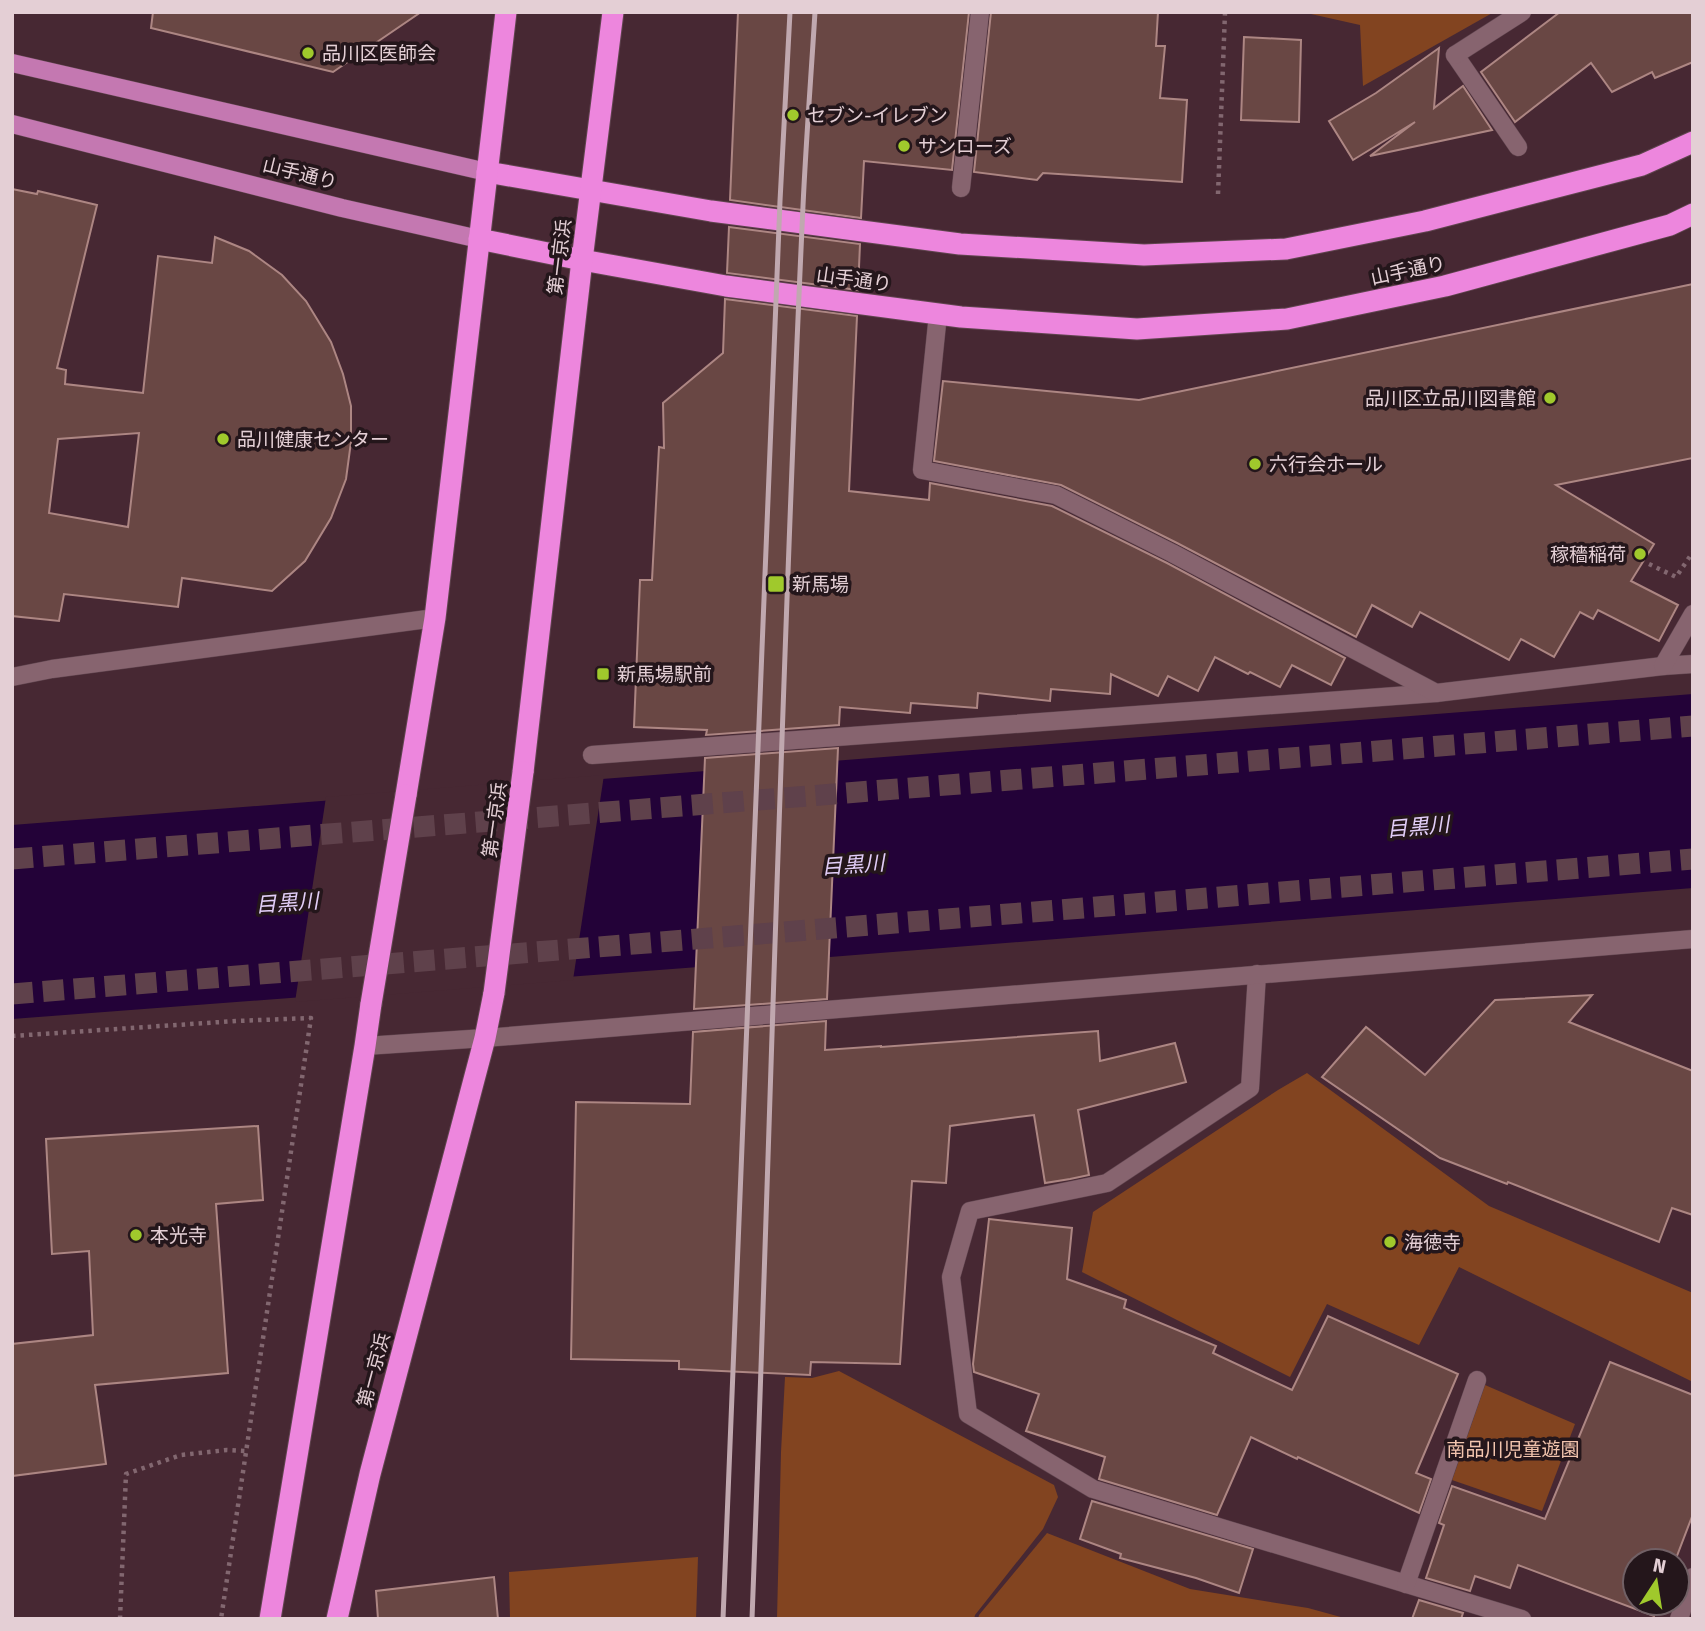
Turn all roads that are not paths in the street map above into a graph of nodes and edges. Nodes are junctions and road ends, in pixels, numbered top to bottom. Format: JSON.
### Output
{"nodes":[{"id":1,"x":506,"y":12,"type":"edge"},
{"id":2,"x":613,"y":12,"type":"edge"},
{"id":3,"x":980,"y":12,"type":"edge"},
{"id":4,"x":1522,"y":12,"type":"edge"},
{"id":5,"x":12,"y":63,"type":"edge"},
{"id":6,"x":12,"y":124,"type":"edge"},
{"id":7,"x":1693,"y":142,"type":"edge"},
{"id":8,"x":1518,"y":147,"type":"dead end"},
{"id":9,"x":487,"y":172,"type":"junction"},
{"id":10,"x":961,"y":188,"type":"dead end"},
{"id":11,"x":590,"y":190,"type":"junction"},
{"id":12,"x":1693,"y":214,"type":"edge"},
{"id":13,"x":480,"y":239,"type":"junction"},
{"id":14,"x":582,"y":260,"type":"junction"},
{"id":15,"x":938,"y":314,"type":"junction"},
{"id":16,"x":1693,"y":614,"type":"edge"},
{"id":17,"x":435,"y":618,"type":"junction"},
{"id":18,"x":1693,"y":664,"type":"edge"},
{"id":19,"x":1662,"y":666,"type":"junction"},
{"id":20,"x":12,"y":677,"type":"edge"},
{"id":21,"x":1436,"y":693,"type":"junction"},
{"id":22,"x":592,"y":755,"type":"dead end"},
{"id":23,"x":1693,"y":939,"type":"edge"},
{"id":24,"x":1257,"y":974,"type":"junction"},
{"id":25,"x":485,"y":1038,"type":"junction"},
{"id":26,"x":365,"y":1046,"type":"junction"},
{"id":27,"x":1477,"y":1380,"type":"dead end"},
{"id":28,"x":1693,"y":1577,"type":"edge"},
{"id":29,"x":1406,"y":1584,"type":"junction"},
{"id":30,"x":270,"y":1619,"type":"edge"},
{"id":31,"x":337,"y":1619,"type":"edge"},
{"id":32,"x":1522,"y":1619,"type":"edge"},
{"id":33,"x":1679,"y":1619,"type":"edge"}],
"edges":[{"from":1,"to":9,"type":"highway"},
{"from":2,"to":11,"type":"highway","name":"第一京浜"},
{"from":3,"to":10,"type":"street"},
{"from":4,"to":8,"type":"street"},
{"from":5,"to":9,"type":"main road"},
{"from":6,"to":13,"type":"main road","name":"山手通り"},
{"from":7,"to":11,"type":"highway"},
{"from":9,"to":11,"type":"highway"},
{"from":9,"to":13,"type":"highway"},
{"from":11,"to":14,"type":"highway","name":"第一京浜"},
{"from":12,"to":15,"type":"highway","name":"山手通り"},
{"from":13,"to":14,"type":"highway","name":"山手通り"},
{"from":13,"to":17,"type":"highway"},
{"from":14,"to":15,"type":"highway","name":"山手通り"},
{"from":14,"to":25,"type":"highway","name":"第一京浜","bridge":true},
{"from":15,"to":21,"type":"street"},
{"from":16,"to":19,"type":"street"},
{"from":17,"to":20,"type":"street"},
{"from":17,"to":26,"type":"highway","bridge":true},
{"from":18,"to":19,"type":"street"},
{"from":19,"to":21,"type":"street"},
{"from":21,"to":22,"type":"street"},
{"from":23,"to":24,"type":"street"},
{"from":24,"to":25,"type":"street"},
{"from":24,"to":29,"type":"street"},
{"from":25,"to":26,"type":"street"},
{"from":25,"to":31,"type":"highway","name":"第一京浜"},
{"from":26,"to":30,"type":"highway"},
{"from":27,"to":29,"type":"street"},
{"from":28,"to":33,"type":"street"},
{"from":29,"to":32,"type":"street"}]}
